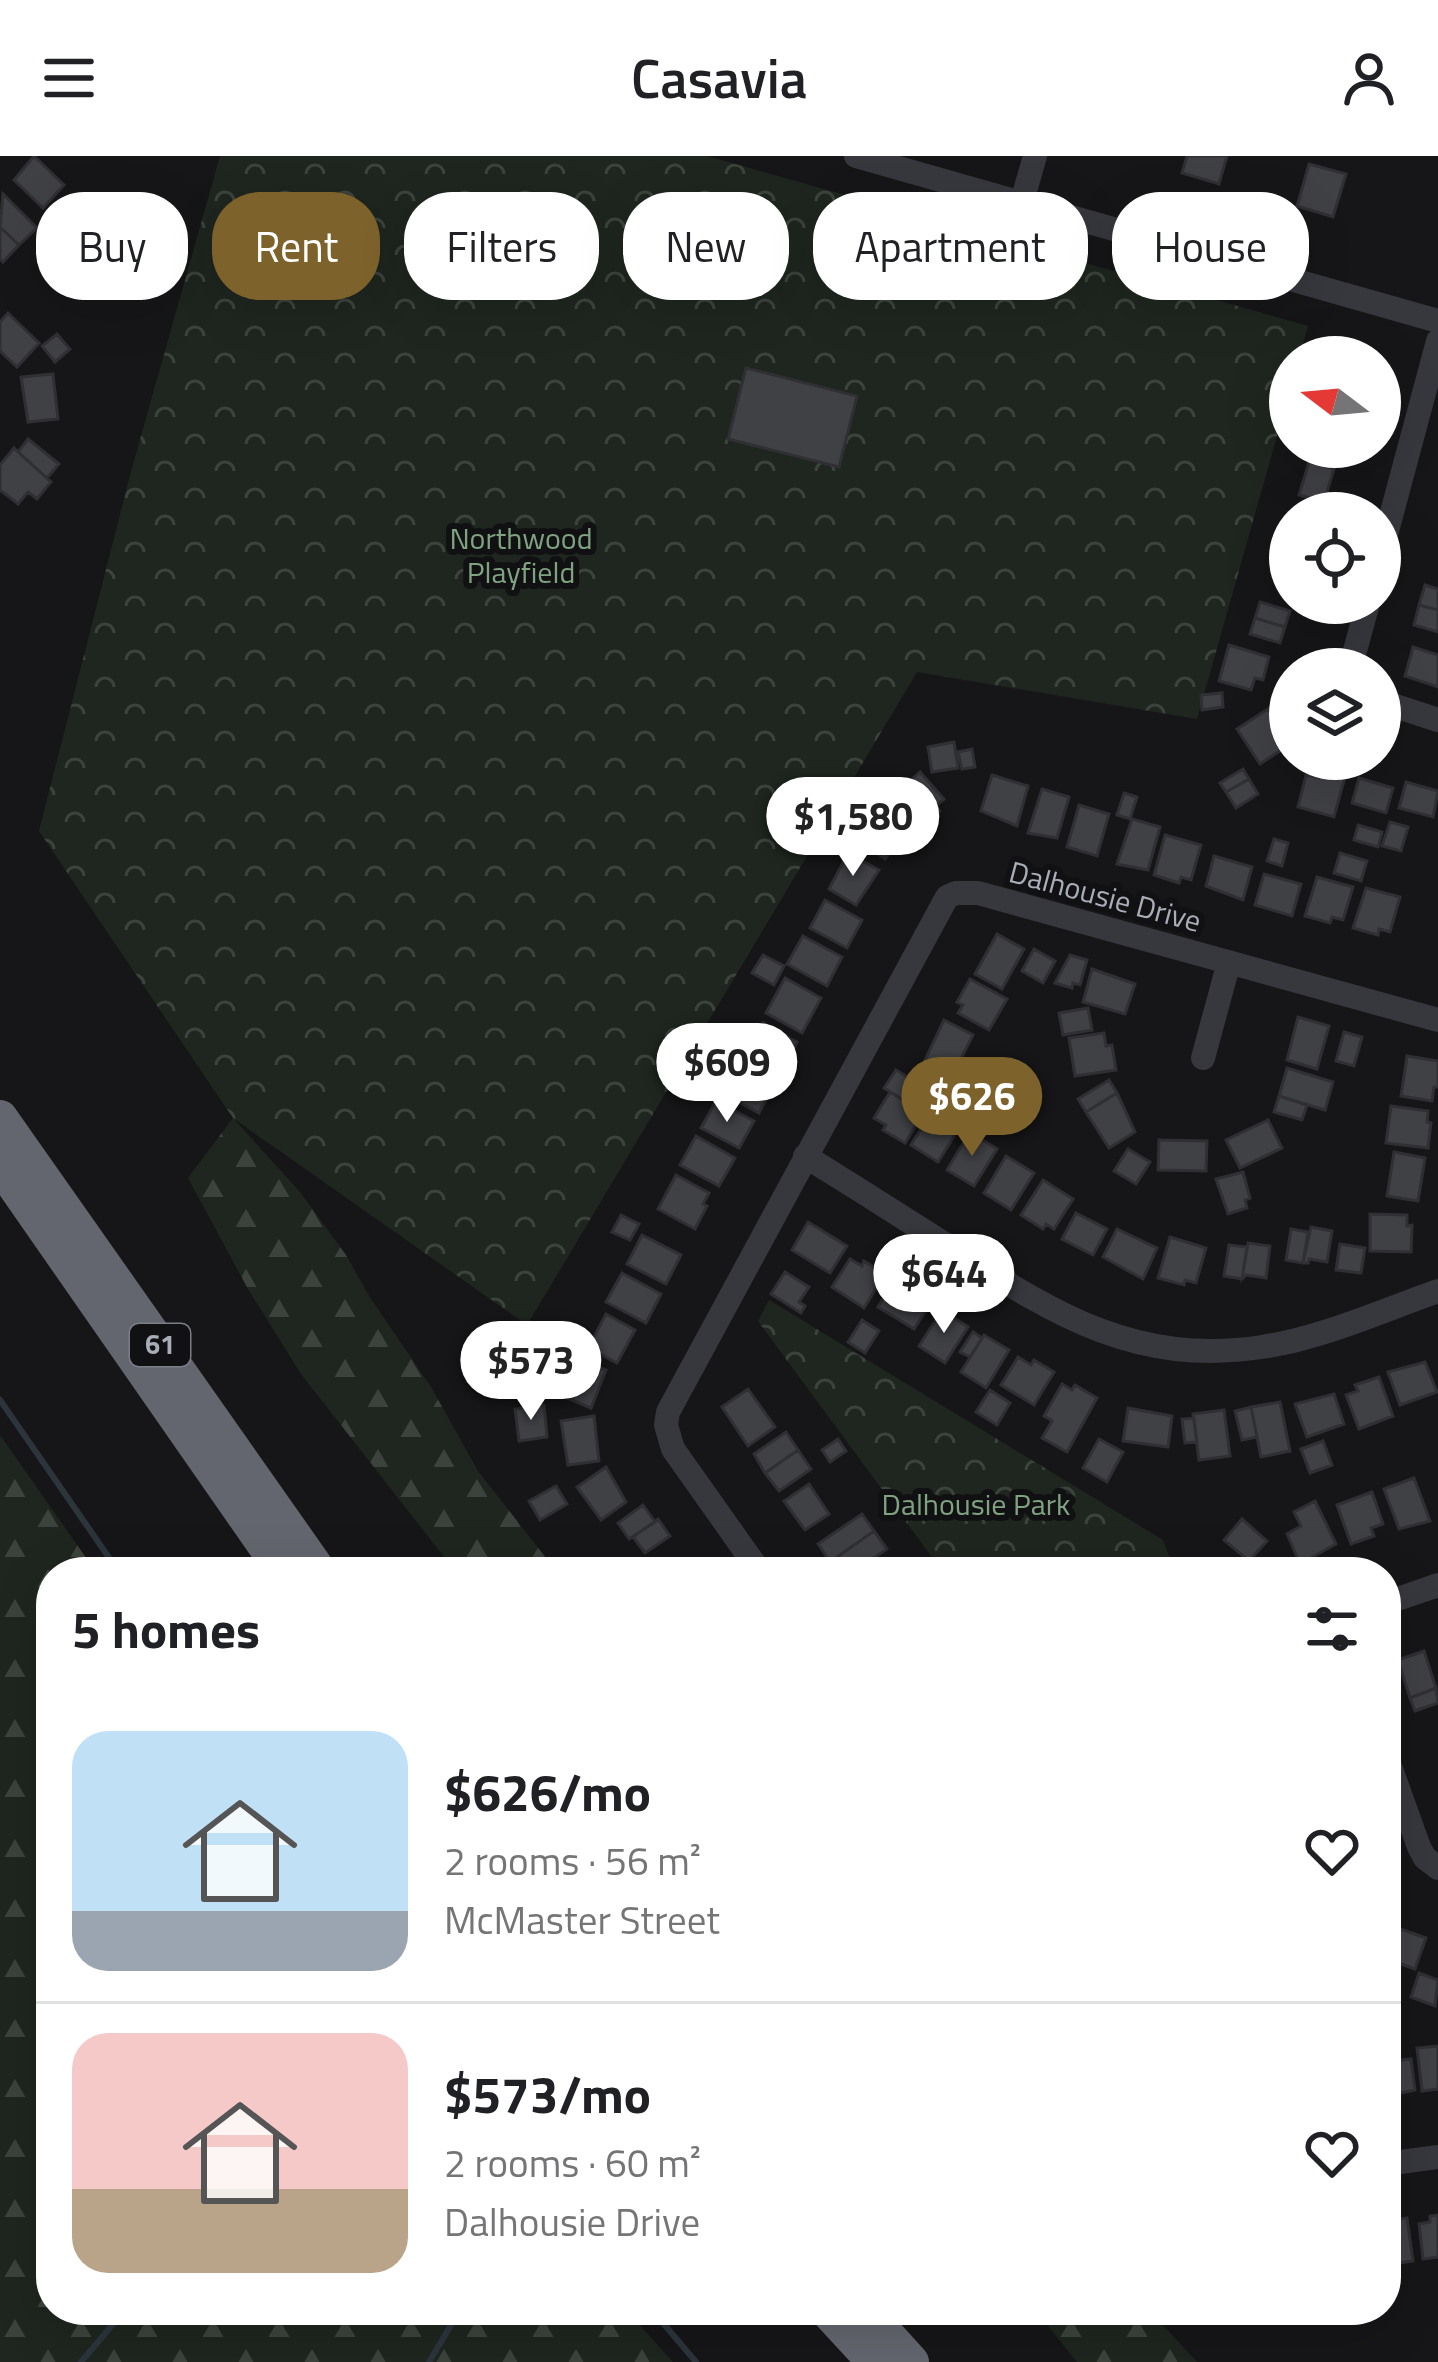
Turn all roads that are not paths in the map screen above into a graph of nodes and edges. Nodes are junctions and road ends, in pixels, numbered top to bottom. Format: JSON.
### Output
{"nodes":[{"id":1,"x":856,"y":156,"type":"edge"},
{"id":2,"x":1035,"y":156,"type":"edge"},
{"id":3,"x":977,"y":192,"type":"edge"},
{"id":4,"x":1025,"y":192,"type":"edge"},
{"id":5,"x":1088,"y":224,"type":"edge"},
{"id":6,"x":1438,"y":322,"type":"edge"},
{"id":7,"x":1438,"y":341,"type":"edge"},
{"id":8,"x":1397,"y":492,"type":"edge"},
{"id":9,"x":1401,"y":708,"type":"edge"},
{"id":10,"x":1438,"y":720,"type":"edge"},
{"id":11,"x":1229,"y":962,"type":"junction"},
{"id":12,"x":1438,"y":1021,"type":"edge"},
{"id":13,"x":1203,"y":1058,"type":"dead end"},
{"id":14,"x":0,"y":1118,"type":"edge"},
{"id":15,"x":806,"y":1156,"type":"junction"},
{"id":16,"x":0,"y":1165,"type":"edge"},
{"id":17,"x":1438,"y":1291,"type":"edge"},
{"id":18,"x":274,"y":1557,"type":"edge"},
{"id":19,"x":308,"y":1557,"type":"edge"},
{"id":20,"x":749,"y":1557,"type":"edge"},
{"id":21,"x":1438,"y":1585,"type":"edge"},
{"id":22,"x":1401,"y":1598,"type":"edge"},
{"id":23,"x":1401,"y":1796,"type":"edge"},
{"id":24,"x":1438,"y":1868,"type":"edge"},
{"id":25,"x":1438,"y":2157,"type":"edge"},
{"id":26,"x":1401,"y":2162,"type":"edge"},
{"id":27,"x":841,"y":2325,"type":"edge"},
{"id":28,"x":877,"y":2325,"type":"edge"},
{"id":29,"x":875,"y":2362,"type":"edge"},
{"id":30,"x":910,"y":2362,"type":"edge"}],
"edges":[{"from":1,"to":3,"type":"street"},
{"from":2,"to":4,"type":"street"},
{"from":5,"to":6,"type":"street"},
{"from":7,"to":8,"type":"street"},
{"from":9,"to":10,"type":"street"},
{"from":11,"to":12,"type":"street","name":"Dalhousie Drive"},
{"from":11,"to":13,"type":"street"},
{"from":11,"to":15,"type":"street","name":"Dalhousie Drive"},
{"from":14,"to":19,"type":"highway","number":"61"},
{"from":15,"to":17,"type":"street"},
{"from":15,"to":20,"type":"street","name":"Dalhousie Drive"},
{"from":16,"to":18,"type":"highway","number":"61"},
{"from":21,"to":22,"type":"street"},
{"from":23,"to":24,"type":"street"},
{"from":25,"to":26,"type":"street"},
{"from":27,"to":29,"type":"highway"},
{"from":28,"to":30,"type":"highway"}]}
